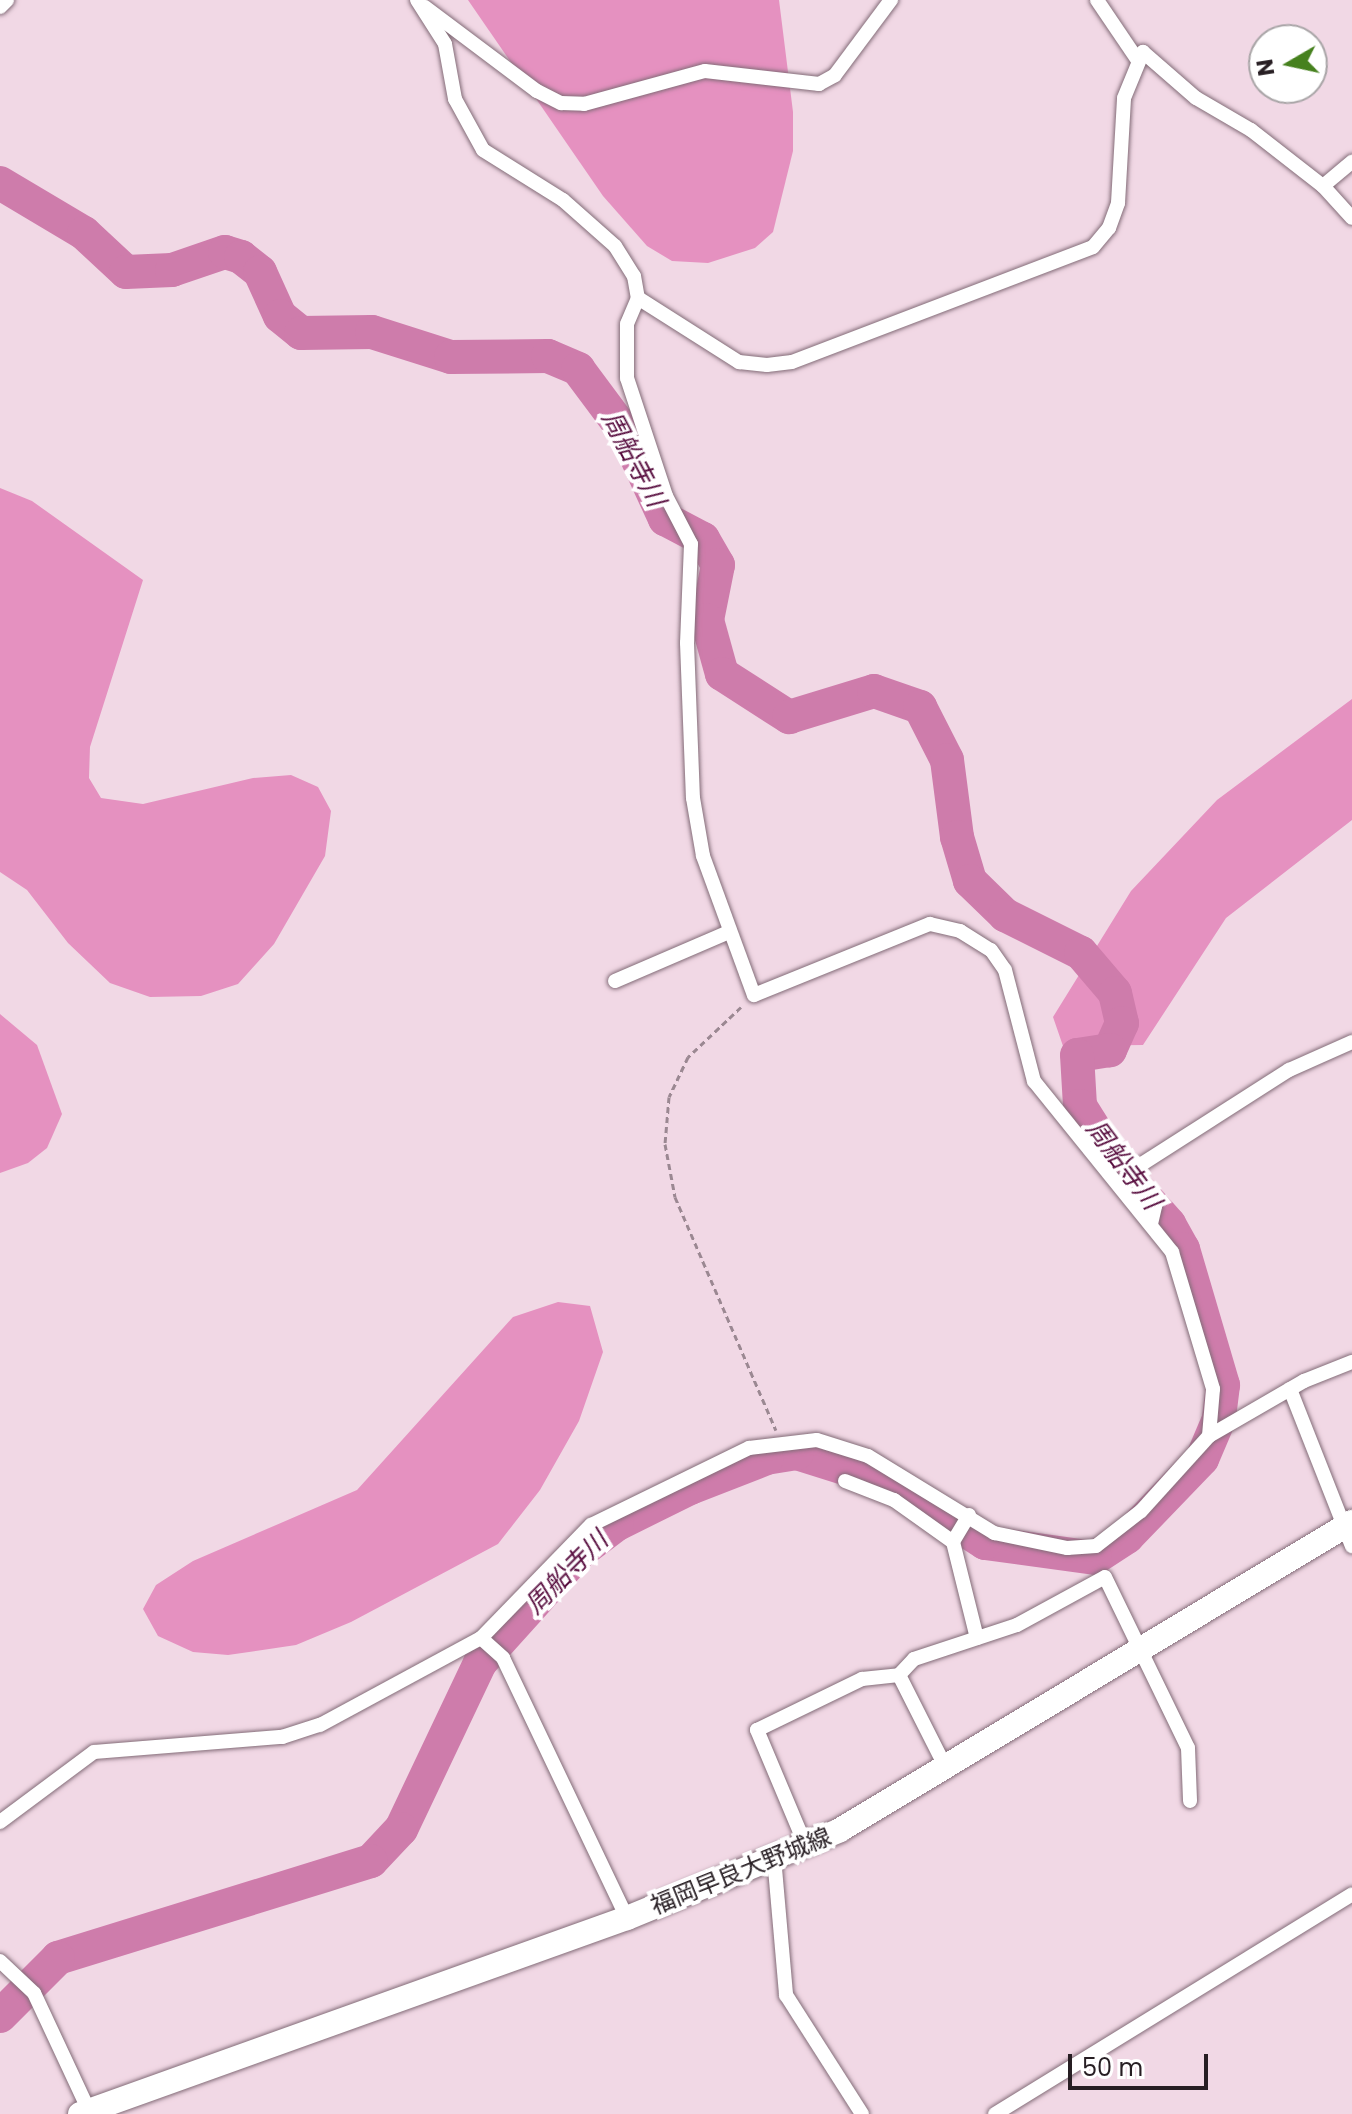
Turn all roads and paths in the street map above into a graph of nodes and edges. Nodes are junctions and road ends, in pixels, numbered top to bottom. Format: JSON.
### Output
{"nodes":[{"id":1,"x":7,"y":0,"type":"edge"},
{"id":2,"x":891,"y":0,"type":"edge"},
{"id":3,"x":1097,"y":0,"type":"edge"},
{"id":4,"x":418,"y":1,"type":"edge"},
{"id":5,"x":0,"y":7,"type":"edge"},
{"id":6,"x":1137,"y":59,"type":"junction"},
{"id":7,"x":1352,"y":162,"type":"edge"},
{"id":8,"x":1323,"y":186,"type":"junction"},
{"id":9,"x":1352,"y":218,"type":"edge"},
{"id":10,"x":638,"y":298,"type":"junction"},
{"id":11,"x":729,"y":932,"type":"junction"},
{"id":12,"x":615,"y":981,"type":"dead end"},
{"id":13,"x":754,"y":995,"type":"junction"},
{"id":14,"x":1352,"y":1042,"type":"edge"},
{"id":15,"x":1151,"y":1224,"type":"junction"},
{"id":16,"x":1352,"y":1362,"type":"edge"},
{"id":17,"x":1290,"y":1389,"type":"junction"},
{"id":18,"x":1209,"y":1436,"type":"junction"},
{"id":19,"x":781,"y":1441,"type":"junction"},
{"id":20,"x":845,"y":1481,"type":"dead end"},
{"id":21,"x":968,"y":1517,"type":"junction"},
{"id":22,"x":1349,"y":1532,"type":"edge"},
{"id":23,"x":954,"y":1540,"type":"junction"},
{"id":24,"x":481,"y":1638,"type":"junction"},
{"id":25,"x":977,"y":1638,"type":"junction"},
{"id":26,"x":1141,"y":1646,"type":"junction"},
{"id":27,"x":899,"y":1675,"type":"junction"},
{"id":28,"x":946,"y":1768,"type":"junction"},
{"id":29,"x":1190,"y":1801,"type":"dead end"},
{"id":30,"x":0,"y":1822,"type":"edge"},
{"id":31,"x":805,"y":1844,"type":"junction"},
{"id":32,"x":774,"y":1857,"type":"junction"},
{"id":33,"x":1352,"y":1894,"type":"edge"},
{"id":34,"x":627,"y":1918,"type":"junction"},
{"id":35,"x":0,"y":1961,"type":"edge"},
{"id":36,"x":84,"y":2112,"type":"edge"},
{"id":37,"x":862,"y":2114,"type":"edge"},
{"id":38,"x":995,"y":2114,"type":"edge"}],
"edges":[{"from":1,"to":5,"type":"street"},
{"from":2,"to":4,"type":"street"},
{"from":3,"to":6,"type":"street"},
{"from":4,"to":10,"type":"street"},
{"from":6,"to":8,"type":"street"},
{"from":6,"to":10,"type":"street"},
{"from":7,"to":8,"type":"street"},
{"from":8,"to":9,"type":"street"},
{"from":10,"to":11,"type":"street"},
{"from":11,"to":12,"type":"street"},
{"from":11,"to":13,"type":"street"},
{"from":13,"to":15,"type":"street"},
{"from":13,"to":19,"type":"path"},
{"from":14,"to":15,"type":"street"},
{"from":15,"to":18,"type":"street"},
{"from":16,"to":17,"type":"street"},
{"from":17,"to":18,"type":"street"},
{"from":17,"to":22,"type":"street"},
{"from":18,"to":21,"type":"street"},
{"from":19,"to":21,"type":"street"},
{"from":19,"to":24,"type":"street"},
{"from":20,"to":23,"type":"street"},
{"from":21,"to":23,"type":"street"},
{"from":22,"to":26,"type":"main road","name":"福岡早良大野城線"},
{"from":23,"to":25,"type":"street"},
{"from":24,"to":30,"type":"street"},
{"from":24,"to":34,"type":"street"},
{"from":25,"to":26,"type":"street"},
{"from":25,"to":27,"type":"street"},
{"from":26,"to":28,"type":"main road","name":"福岡早良大野城線"},
{"from":26,"to":29,"type":"street"},
{"from":27,"to":28,"type":"street"},
{"from":27,"to":31,"type":"street"},
{"from":28,"to":31,"type":"main road","name":"福岡早良大野城線"},
{"from":31,"to":32,"type":"main road","name":"福岡早良大野城線"},
{"from":32,"to":34,"type":"main road","name":"福岡早良大野城線"},
{"from":32,"to":37,"type":"street"},
{"from":33,"to":38,"type":"street"},
{"from":34,"to":36,"type":"main road","name":"福岡早良大野城線"},
{"from":35,"to":36,"type":"street"}]}
